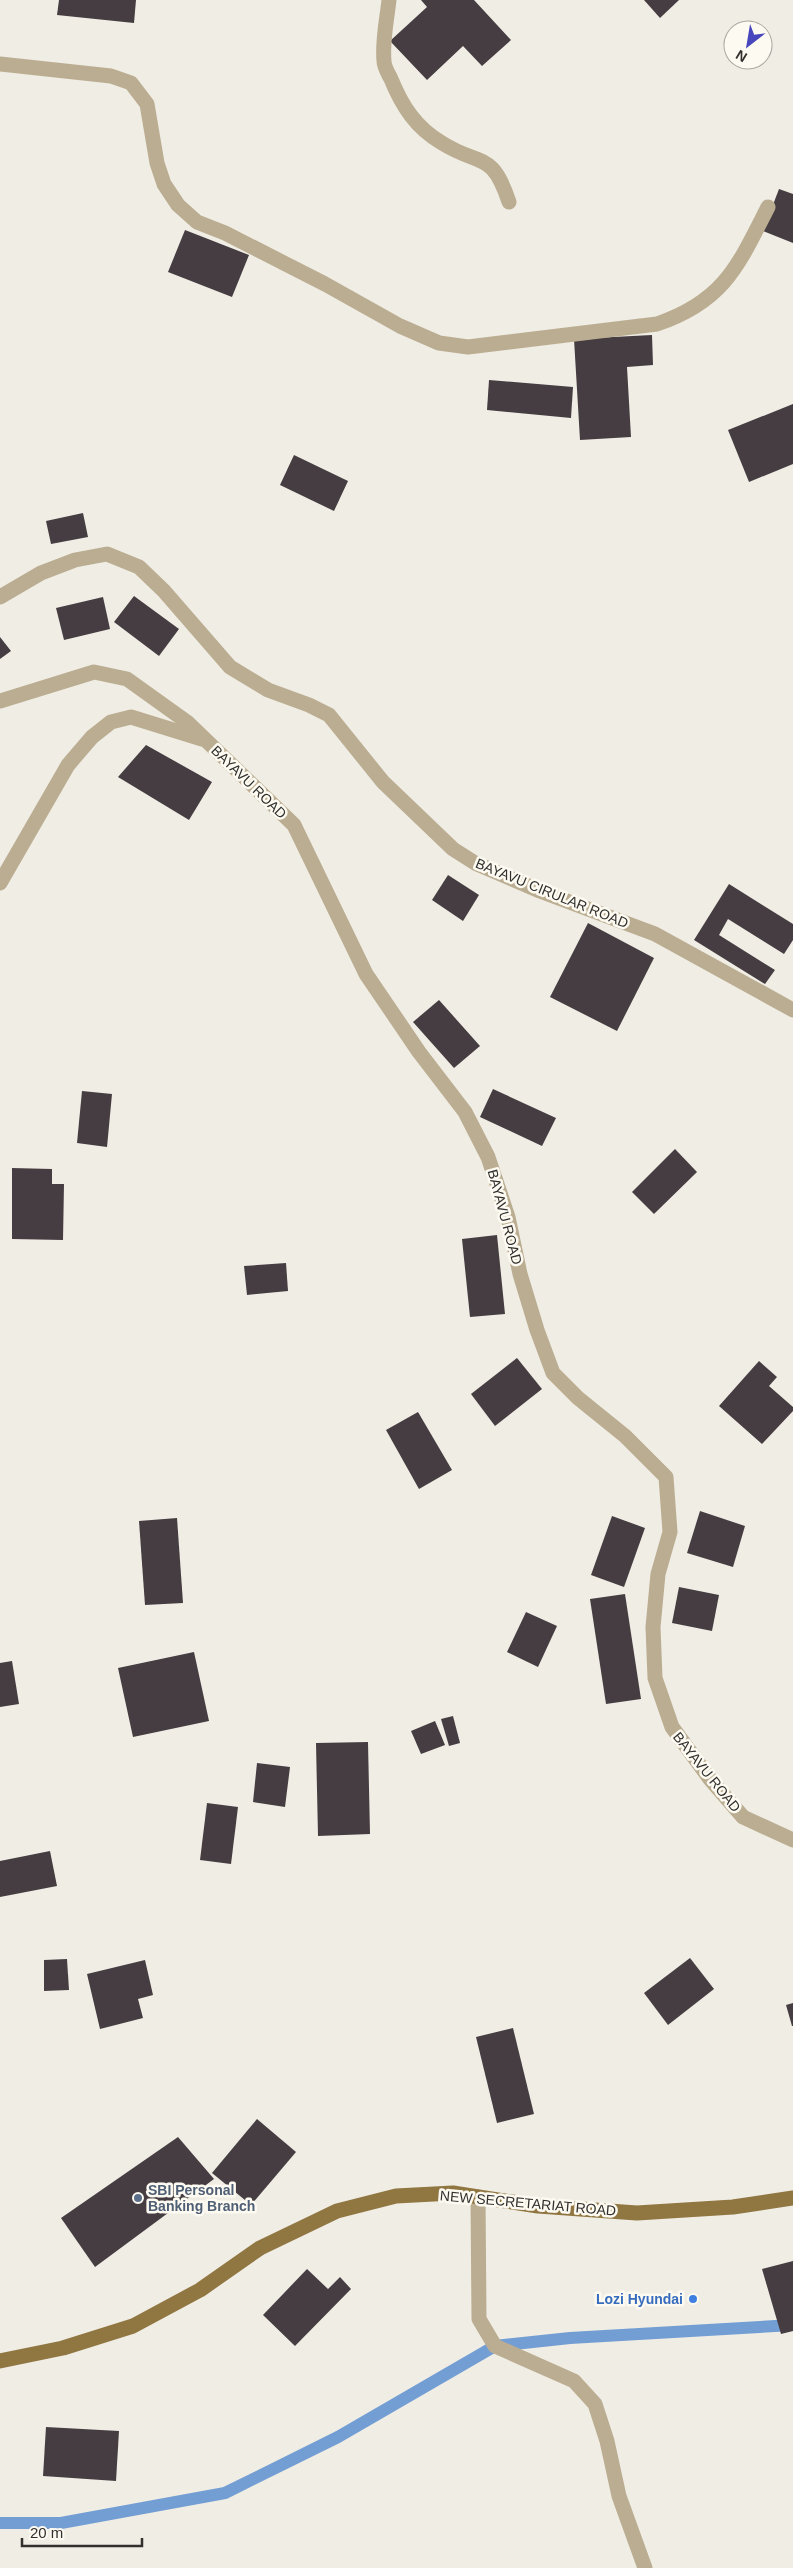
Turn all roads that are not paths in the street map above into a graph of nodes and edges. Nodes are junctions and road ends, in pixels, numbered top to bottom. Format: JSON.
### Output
{"nodes":[{"id":1,"x":389,"y":0,"type":"edge"},
{"id":2,"x":0,"y":64,"type":"edge"},
{"id":3,"x":509,"y":202,"type":"dead end"},
{"id":4,"x":768,"y":206,"type":"dead end"},
{"id":5,"x":0,"y":597,"type":"edge"},
{"id":6,"x":0,"y":701,"type":"edge"},
{"id":7,"x":206,"y":740,"type":"junction"},
{"id":8,"x":0,"y":883,"type":"edge"},
{"id":9,"x":793,"y":1010,"type":"edge"},
{"id":10,"x":793,"y":1840,"type":"edge"},
{"id":11,"x":478,"y":2197,"type":"junction"},
{"id":12,"x":793,"y":2198,"type":"edge"},
{"id":13,"x":0,"y":2361,"type":"edge"},
{"id":14,"x":645,"y":2568,"type":"edge"}],
"edges":[{"from":1,"to":3,"type":"street"},
{"from":2,"to":4,"type":"street"},
{"from":5,"to":9,"type":"street","name":"BAYAVU CIRULAR ROAD"},
{"from":6,"to":7,"type":"street","name":"BAYAVU ROAD"},
{"from":7,"to":8,"type":"street"},
{"from":7,"to":10,"type":"street","name":"BAYAVU ROAD"},
{"from":11,"to":12,"type":"main road","name":"NEW SECRETARIAT ROAD"},
{"from":11,"to":13,"type":"main road","name":"NEW SECRETARIAT ROAD"},
{"from":11,"to":14,"type":"street"}]}
